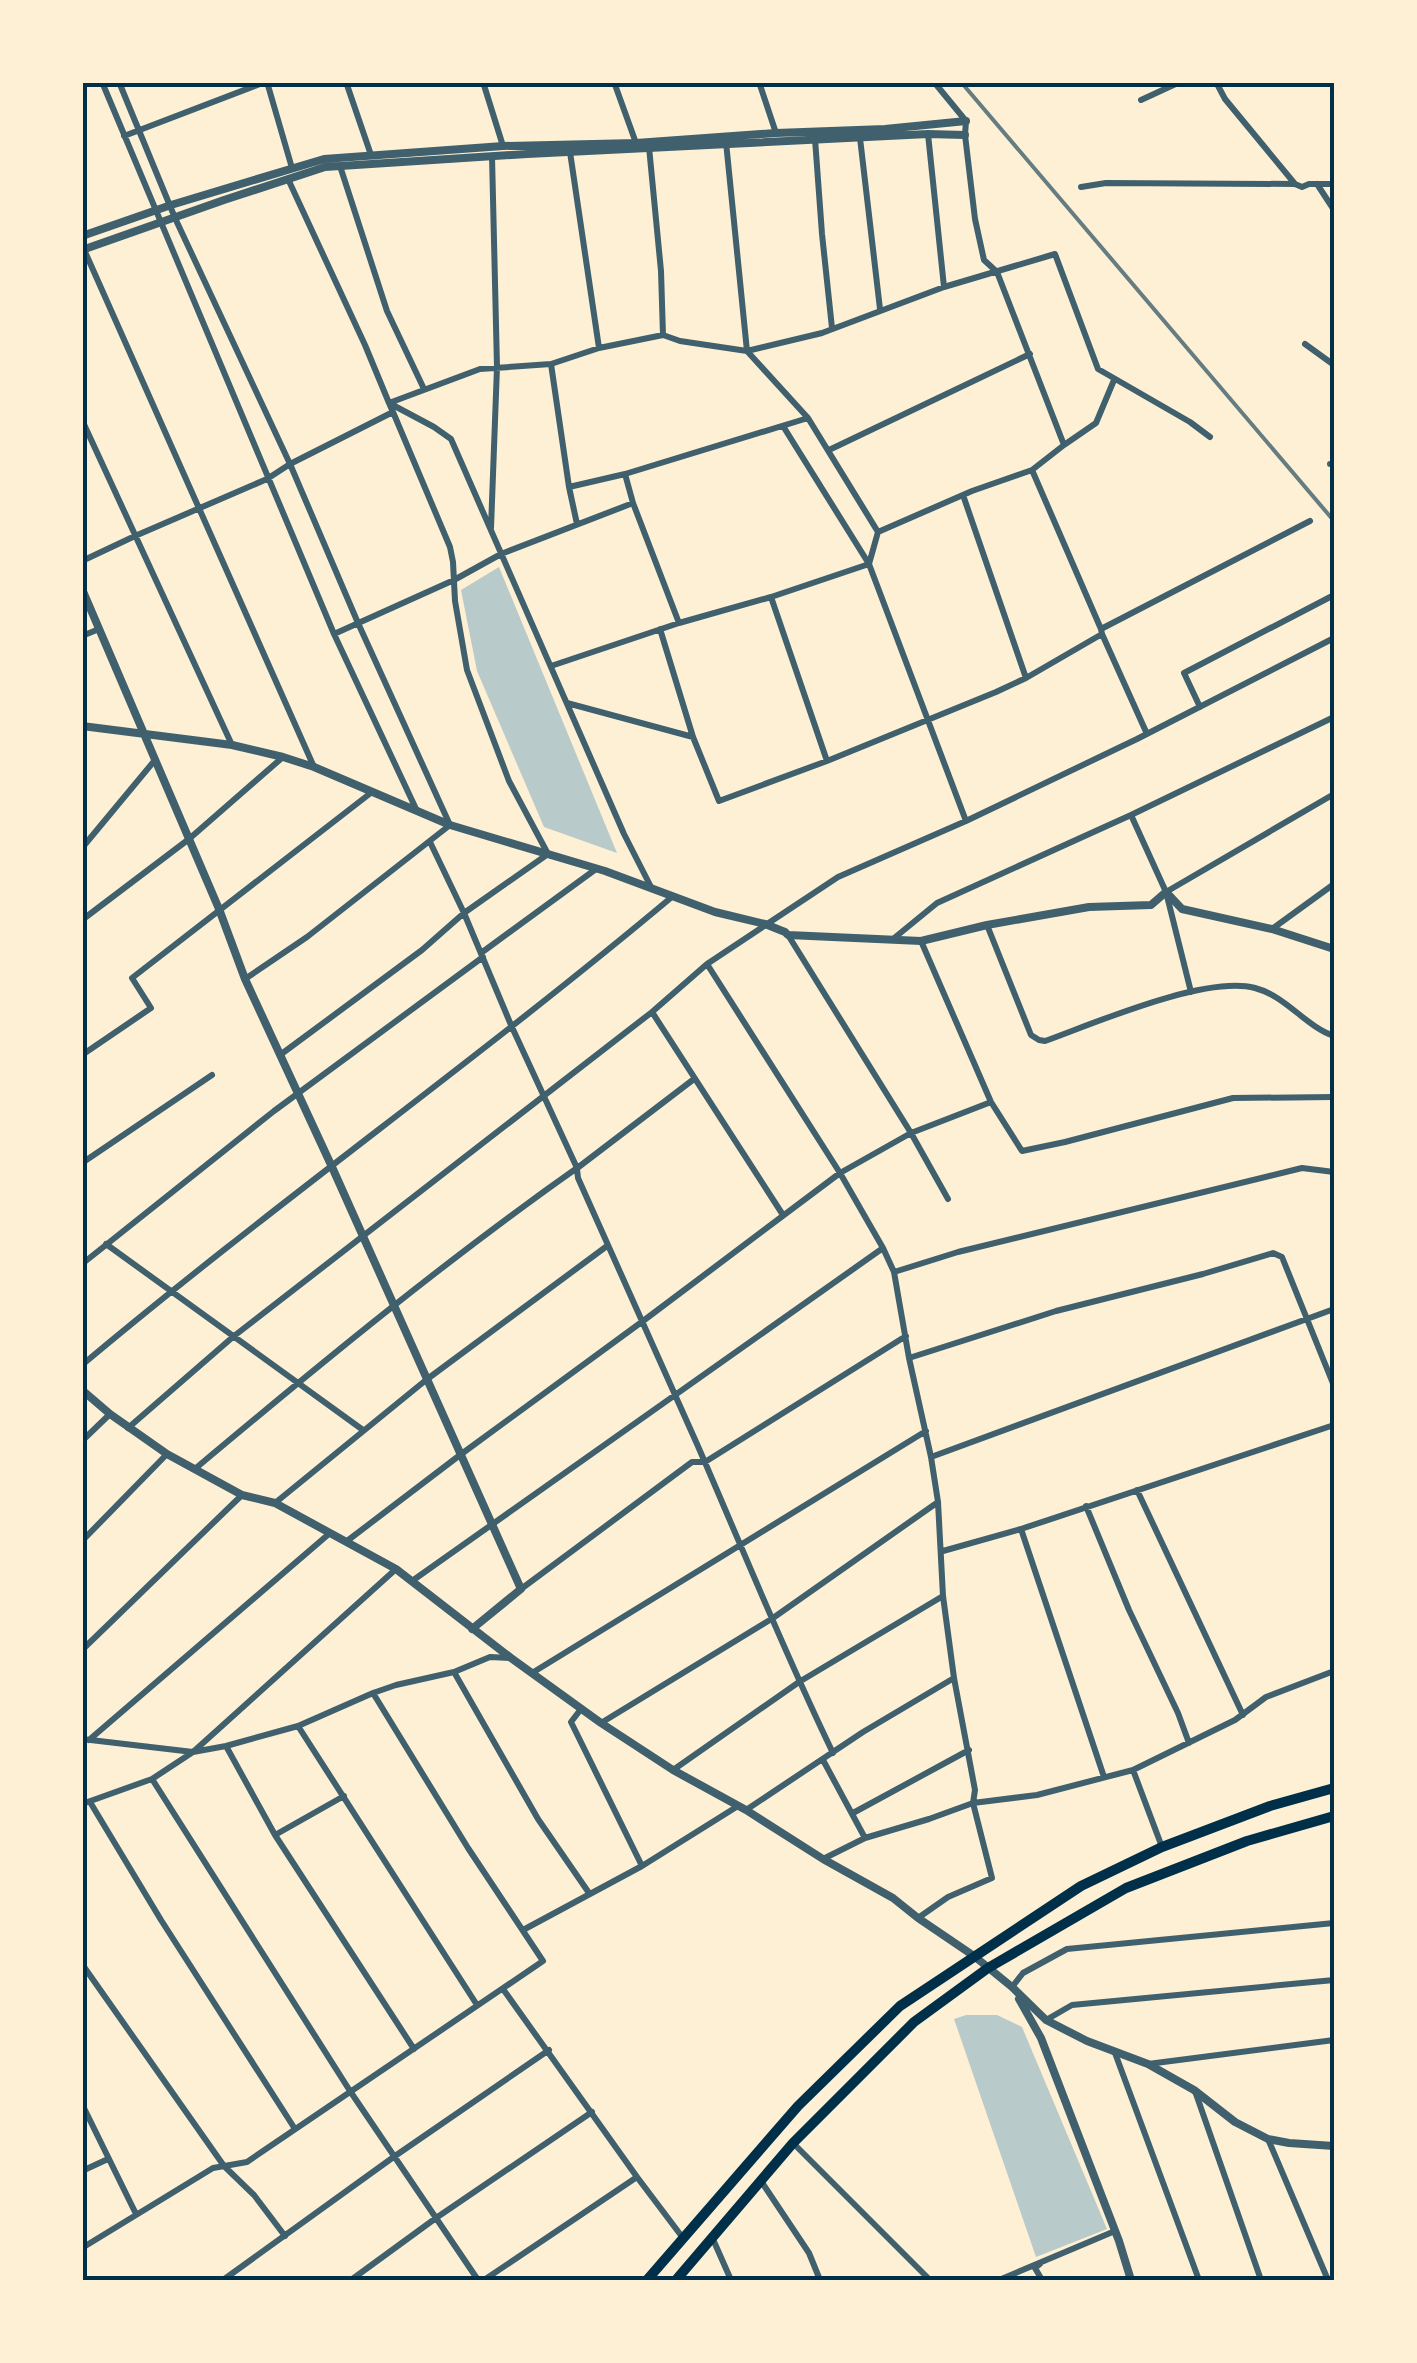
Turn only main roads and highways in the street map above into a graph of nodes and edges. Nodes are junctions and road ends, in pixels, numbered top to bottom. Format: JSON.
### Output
{"nodes":[{"id":1,"x":1334,"y":1788,"type":"edge"},
{"id":2,"x":1334,"y":1816,"type":"edge"},
{"id":3,"x":647,"y":2280,"type":"edge"},
{"id":4,"x":676,"y":2280,"type":"edge"}],
"edges":[{"from":1,"to":3,"type":"highway"},
{"from":2,"to":4,"type":"highway"}]}
